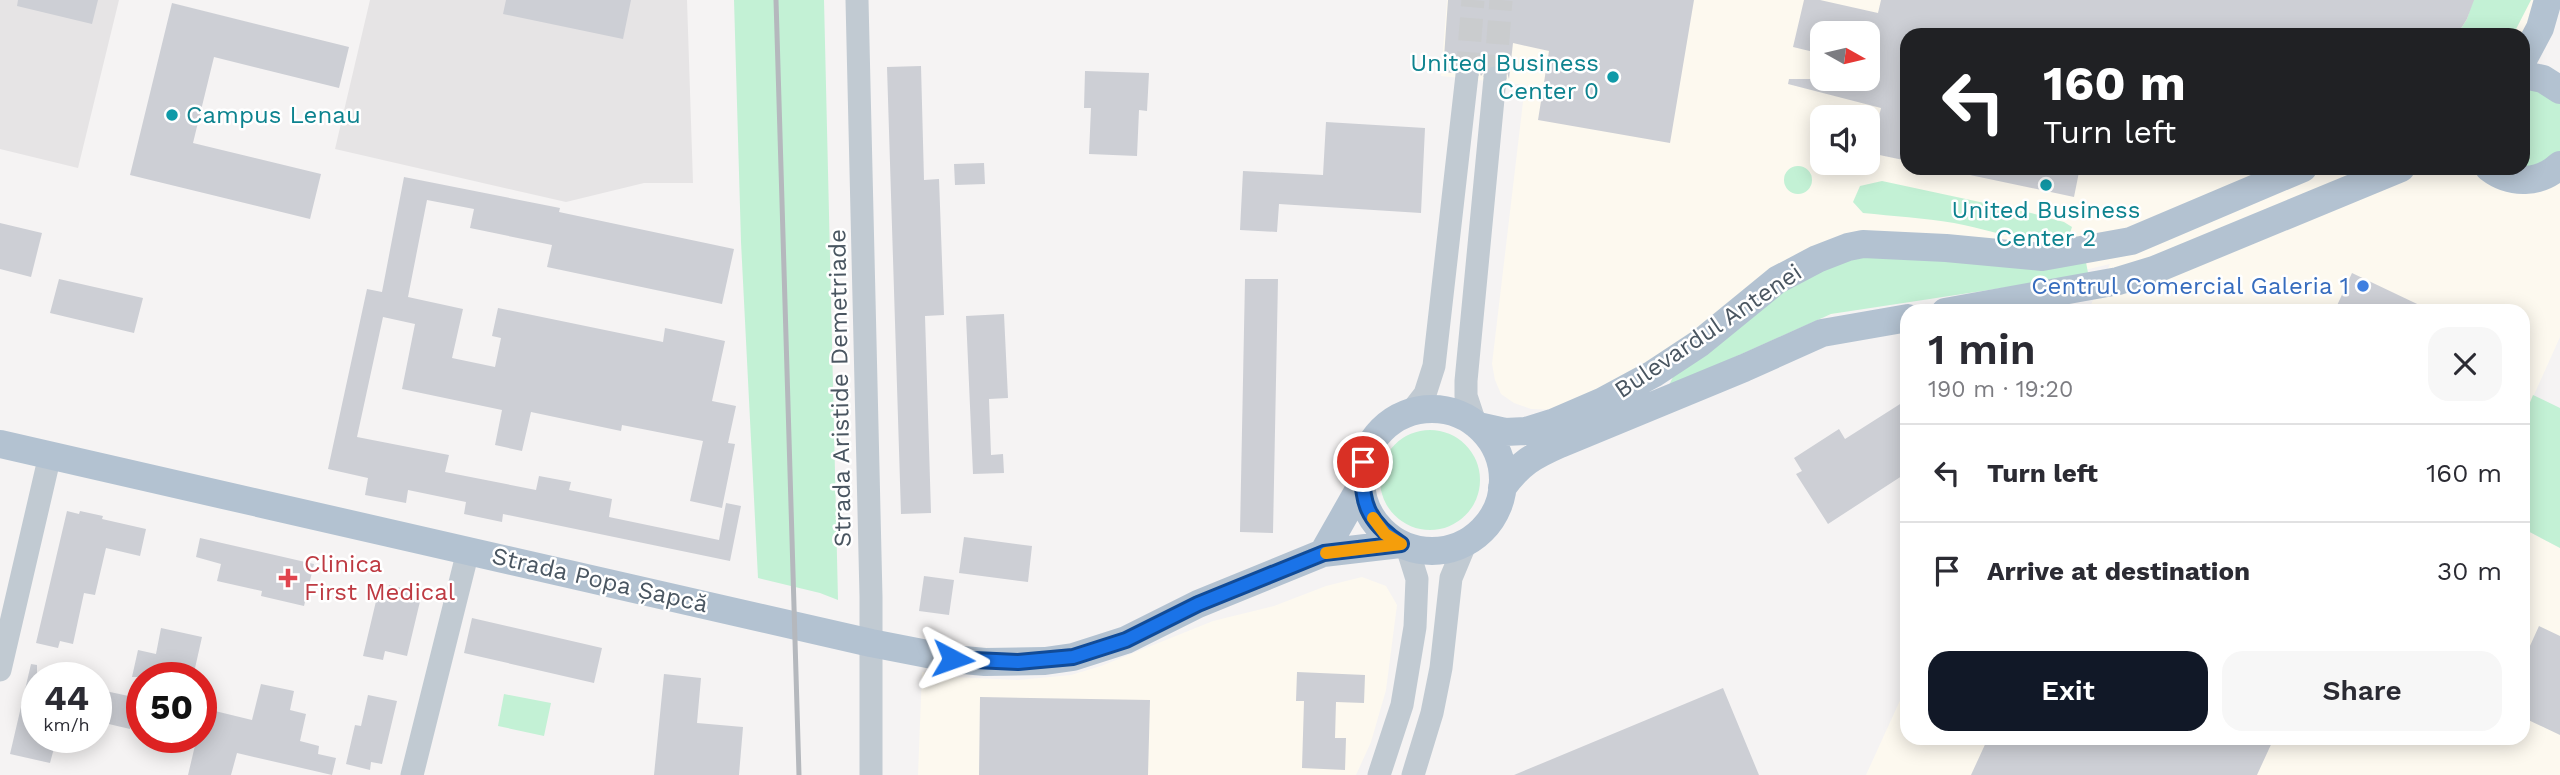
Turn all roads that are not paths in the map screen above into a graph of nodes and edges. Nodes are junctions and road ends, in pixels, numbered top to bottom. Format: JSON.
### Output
{"nodes":[{"id":1,"x":857,"y":0,"type":"edge"},
{"id":2,"x":2549,"y":0,"type":"edge"},
{"id":3,"x":2530,"y":47,"type":"edge"},
{"id":4,"x":1467,"y":75,"type":"tunnel mouth"},
{"id":5,"x":2530,"y":76,"type":"edge"},
{"id":6,"x":1495,"y":78,"type":"tunnel mouth"},
{"id":7,"x":2560,"y":90,"type":"edge"},
{"id":8,"x":2554,"y":171,"type":"edge"},
{"id":9,"x":2287,"y":175,"type":"edge"},
{"id":10,"x":2384,"y":175,"type":"edge"},
{"id":11,"x":2502,"y":175,"type":"edge"},
{"id":12,"x":1990,"y":304,"type":"edge"},
{"id":13,"x":1900,"y":318,"type":"edge"},
{"id":14,"x":1411,"y":412,"type":"junction"},
{"id":15,"x":1476,"y":425,"type":"junction"},
{"id":16,"x":0,"y":444,"type":"edge"},
{"id":17,"x":50,"y":455,"type":"junction"},
{"id":18,"x":1362,"y":486,"type":"junction"},
{"id":19,"x":1502,"y":488,"type":"junction"},
{"id":20,"x":1466,"y":542,"type":"junction"},
{"id":21,"x":1404,"y":545,"type":"junction"},
{"id":22,"x":468,"y":551,"type":"junction"},
{"id":23,"x":1324,"y":553,"type":"junction"},
{"id":24,"x":871,"y":643,"type":"junction"},
{"id":25,"x":0,"y":670,"type":"edge"},
{"id":26,"x":412,"y":775,"type":"edge"},
{"id":27,"x":871,"y":775,"type":"edge"},
{"id":28,"x":1379,"y":775,"type":"edge"},
{"id":29,"x":1413,"y":775,"type":"edge"}],
"edges":[{"from":1,"to":24,"type":"street","name":"Strada Aristide Demetriade"},
{"from":2,"to":3,"type":"main road"},
{"from":4,"to":14,"type":"street"},
{"from":5,"to":7,"type":"main road"},
{"from":6,"to":15,"type":"street"},
{"from":8,"to":11,"type":"main road"},
{"from":9,"to":15,"type":"main road","name":"Bulevardul Antenei"},
{"from":10,"to":12,"type":"main road"},
{"from":13,"to":19,"type":"main road","name":"Bulevardul Antenei"},
{"from":14,"to":15,"type":"main road"},
{"from":14,"to":18,"type":"main road"},
{"from":15,"to":19,"type":"main road"},
{"from":16,"to":17,"type":"main road","name":"Strada Popa Șapcă"},
{"from":17,"to":22,"type":"main road","name":"Strada Popa Șapcă"},
{"from":17,"to":25,"type":"street"},
{"from":18,"to":21,"type":"main road"},
{"from":18,"to":23,"type":"main road"},
{"from":19,"to":20,"type":"main road"},
{"from":20,"to":21,"type":"main road"},
{"from":20,"to":29,"type":"street"},
{"from":21,"to":23,"type":"main road"},
{"from":21,"to":28,"type":"street"},
{"from":22,"to":24,"type":"main road","name":"Strada Popa Șapcă"},
{"from":22,"to":26,"type":"street"},
{"from":23,"to":24,"type":"main road"},
{"from":24,"to":27,"type":"street","name":"Strada Aristide Demetriade"}]}
